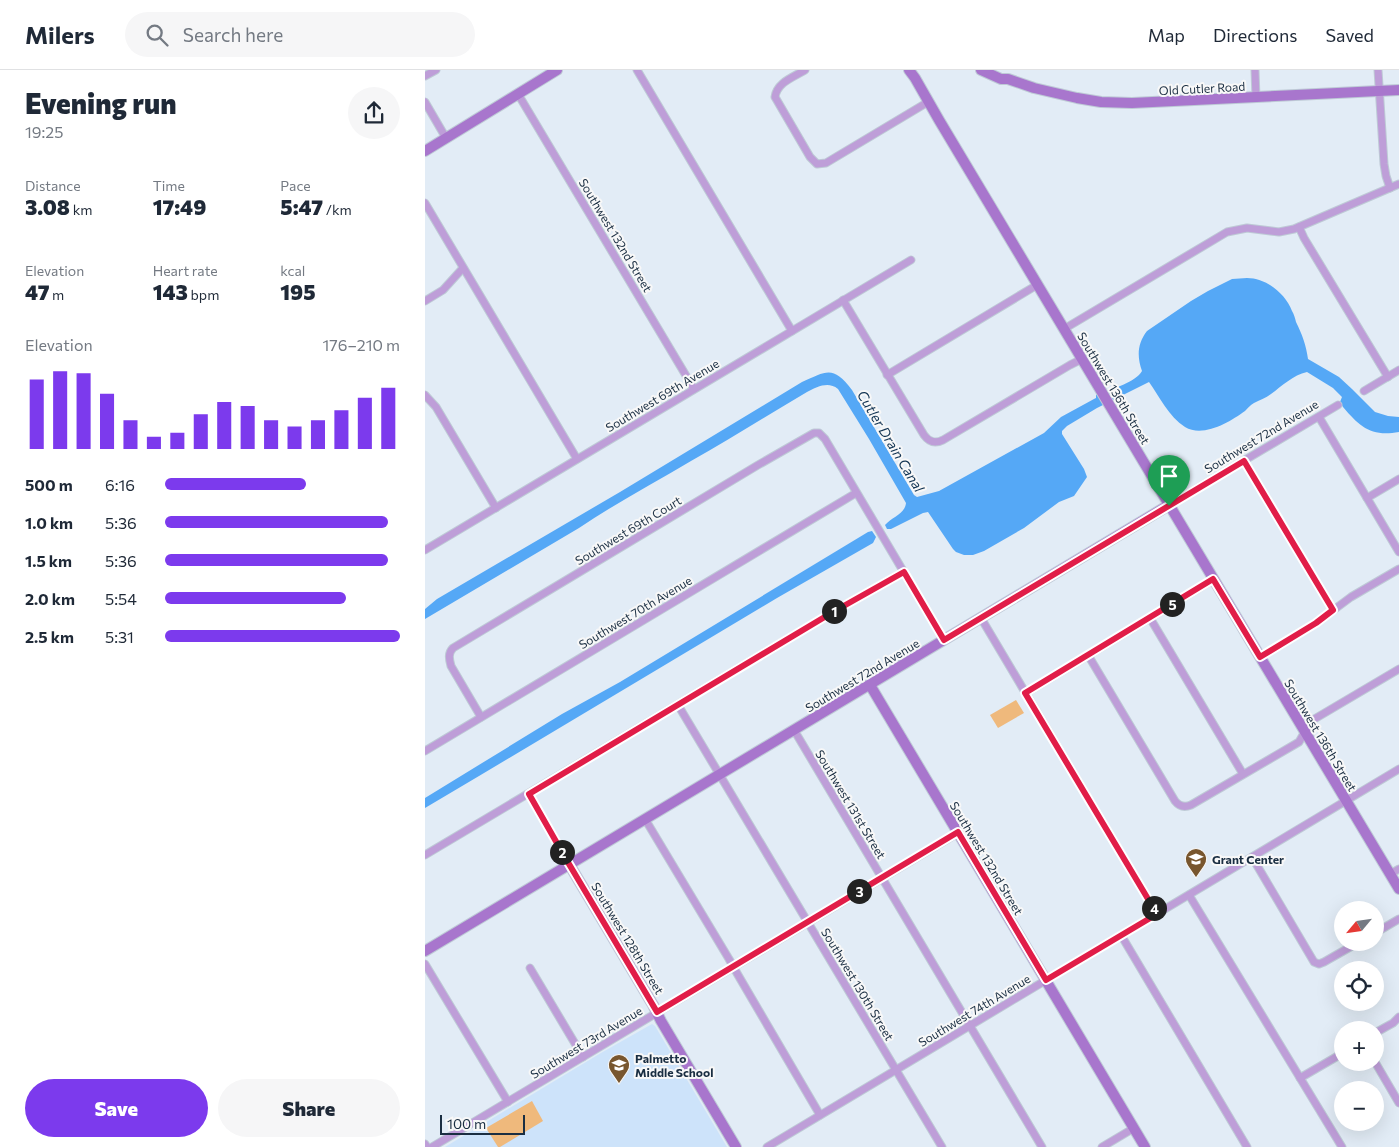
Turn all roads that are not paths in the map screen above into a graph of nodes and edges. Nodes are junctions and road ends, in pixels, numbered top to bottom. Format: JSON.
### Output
{"nodes":[{"id":1,"x":436,"y":70,"type":"edge"},
{"id":2,"x":557,"y":70,"type":"edge"},
{"id":3,"x":637,"y":70,"type":"edge"},
{"id":4,"x":805,"y":70,"type":"edge"},
{"id":5,"x":981,"y":70,"type":"edge"},
{"id":6,"x":993,"y":70,"type":"edge"},
{"id":7,"x":1255,"y":70,"type":"edge"},
{"id":8,"x":1378,"y":70,"type":"edge"},
{"id":9,"x":913,"y":73,"type":"edge"},
{"id":10,"x":425,"y":76,"type":"edge"},
{"id":11,"x":1008,"y":80,"type":"junction"},
{"id":12,"x":1399,"y":90,"type":"edge"},
{"id":13,"x":1379,"y":91,"type":"junction"},
{"id":14,"x":518,"y":94,"type":"junction"},
{"id":15,"x":1256,"y":98,"type":"junction"},
{"id":16,"x":425,"y":102,"type":"edge"},
{"id":17,"x":928,"y":102,"type":"junction"},
{"id":18,"x":446,"y":138,"type":"junction"},
{"id":19,"x":425,"y":151,"type":"edge"},
{"id":20,"x":1399,"y":184,"type":"edge"},
{"id":21,"x":1390,"y":188,"type":"junction"},
{"id":22,"x":425,"y":203,"type":"edge"},
{"id":23,"x":1299,"y":228,"type":"junction"},
{"id":24,"x":911,"y":260,"type":"dead end"},
{"id":25,"x":463,"y":268,"type":"junction"},
{"id":26,"x":1037,"y":285,"type":"junction"},
{"id":27,"x":843,"y":300,"type":"junction"},
{"id":28,"x":425,"y":301,"type":"edge"},
{"id":29,"x":1064,"y":329,"type":"junction"},
{"id":30,"x":792,"y":331,"type":"junction"},
{"id":31,"x":1082,"y":359,"type":"junction"},
{"id":32,"x":1399,"y":370,"type":"edge"},
{"id":33,"x":887,"y":375,"type":"junction"},
{"id":34,"x":1388,"y":377,"type":"junction"},
{"id":35,"x":694,"y":389,"type":"junction"},
{"id":36,"x":1364,"y":391,"type":"dead end"},
{"id":37,"x":425,"y":395,"type":"edge"},
{"id":38,"x":1338,"y":405,"type":"dead end"},
{"id":39,"x":1319,"y":417,"type":"junction"},
{"id":40,"x":577,"y":459,"type":"junction"},
{"id":41,"x":1244,"y":461,"type":"junction"},
{"id":42,"x":1399,"y":479,"type":"edge"},
{"id":43,"x":856,"y":493,"type":"junction"},
{"id":44,"x":1367,"y":498,"type":"junction"},
{"id":45,"x":1169,"y":506,"type":"junction"},
{"id":46,"x":496,"y":508,"type":"junction"},
{"id":47,"x":425,"y":550,"type":"edge"},
{"id":48,"x":1399,"y":552,"type":"edge"},
{"id":49,"x":1399,"y":569,"type":"edge"},
{"id":50,"x":904,"y":572,"type":"junction"},
{"id":51,"x":1213,"y":579,"type":"junction"},
{"id":52,"x":1333,"y":610,"type":"junction"},
{"id":53,"x":981,"y":618,"type":"junction"},
{"id":54,"x":1150,"y":618,"type":"junction"},
{"id":55,"x":944,"y":640,"type":"junction"},
{"id":56,"x":1088,"y":654,"type":"junction"},
{"id":57,"x":1260,"y":657,"type":"junction"},
{"id":58,"x":1399,"y":669,"type":"edge"},
{"id":59,"x":869,"y":685,"type":"junction"},
{"id":60,"x":1025,"y":693,"type":"junction"},
{"id":61,"x":677,"y":704,"type":"junction"},
{"id":62,"x":481,"y":717,"type":"junction"},
{"id":63,"x":794,"y":730,"type":"junction"},
{"id":64,"x":1305,"y":732,"type":"junction"},
{"id":65,"x":425,"y":751,"type":"edge"},
{"id":66,"x":1399,"y":769,"type":"edge"},
{"id":67,"x":1243,"y":774,"type":"junction"},
{"id":68,"x":719,"y":775,"type":"junction"},
{"id":69,"x":529,"y":794,"type":"junction"},
{"id":70,"x":1346,"y":801,"type":"junction"},
{"id":71,"x":645,"y":819,"type":"junction"},
{"id":72,"x":958,"y":832,"type":"junction"},
{"id":73,"x":425,"y":855,"type":"edge"},
{"id":74,"x":1252,"y":857,"type":"junction"},
{"id":75,"x":569,"y":864,"type":"junction"},
{"id":76,"x":1395,"y":872,"type":"edge"},
{"id":77,"x":883,"y":878,"type":"junction"},
{"id":78,"x":1399,"y":889,"type":"edge"},
{"id":79,"x":1189,"y":895,"type":"junction"},
{"id":80,"x":1157,"y":914,"type":"junction"},
{"id":81,"x":1399,"y":919,"type":"edge"},
{"id":82,"x":808,"y":922,"type":"junction"},
{"id":83,"x":1384,"y":928,"type":"edge"},
{"id":84,"x":1121,"y":935,"type":"junction"},
{"id":85,"x":425,"y":951,"type":"edge"},
{"id":86,"x":1344,"y":951,"type":"edge"},
{"id":87,"x":425,"y":964,"type":"edge"},
{"id":88,"x":733,"y":966,"type":"junction"},
{"id":89,"x":531,"y":968,"type":"dead end"},
{"id":90,"x":1046,"y":980,"type":"junction"},
{"id":91,"x":657,"y":1012,"type":"junction"},
{"id":92,"x":1399,"y":1017,"type":"edge"},
{"id":93,"x":970,"y":1025,"type":"junction"},
{"id":94,"x":1384,"y":1028,"type":"edge"},
{"id":95,"x":583,"y":1057,"type":"junction"},
{"id":96,"x":1334,"y":1058,"type":"edge"},
{"id":97,"x":896,"y":1070,"type":"junction"},
{"id":98,"x":1380,"y":1071,"type":"edge"},
{"id":99,"x":1300,"y":1078,"type":"junction"},
{"id":100,"x":507,"y":1102,"type":"junction"},
{"id":101,"x":1399,"y":1103,"type":"edge"},
{"id":102,"x":820,"y":1115,"type":"junction"},
{"id":103,"x":1134,"y":1128,"type":"junction"},
{"id":104,"x":938,"y":1146,"type":"edge"},
{"id":105,"x":432,"y":1147,"type":"edge"},
{"id":106,"x":736,"y":1147,"type":"edge"},
{"id":107,"x":767,"y":1147,"type":"edge"},
{"id":108,"x":1042,"y":1147,"type":"edge"},
{"id":109,"x":1102,"y":1147,"type":"edge"},
{"id":110,"x":1145,"y":1147,"type":"edge"},
{"id":111,"x":1247,"y":1147,"type":"edge"},
{"id":112,"x":1342,"y":1147,"type":"edge"}],
"edges":[{"from":1,"to":10,"type":"street"},
{"from":2,"to":14,"type":"street"},
{"from":3,"to":30,"type":"street"},
{"from":4,"to":17,"type":"street"},
{"from":5,"to":11,"type":"street"},
{"from":6,"to":11,"type":"street"},
{"from":7,"to":15,"type":"street"},
{"from":8,"to":13,"type":"street"},
{"from":9,"to":17,"type":"street","name":"Southwest 136th Street"},
{"from":11,"to":15,"type":"street","name":"Old Cutler Road"},
{"from":12,"to":13,"type":"street","name":"Old Cutler Road"},
{"from":13,"to":15,"type":"street","name":"Old Cutler Road"},
{"from":13,"to":21,"type":"street"},
{"from":14,"to":18,"type":"street"},
{"from":14,"to":35,"type":"street","name":"Southwest 132nd Street"},
{"from":16,"to":18,"type":"street"},
{"from":17,"to":26,"type":"street","name":"Southwest 136th Street"},
{"from":18,"to":19,"type":"street"},
{"from":20,"to":21,"type":"street"},
{"from":21,"to":23,"type":"street"},
{"from":22,"to":25,"type":"street"},
{"from":23,"to":29,"type":"street"},
{"from":23,"to":34,"type":"street"},
{"from":24,"to":27,"type":"street","name":"Southwest 69th Avenue"},
{"from":25,"to":28,"type":"street"},
{"from":25,"to":40,"type":"street"},
{"from":26,"to":29,"type":"street","name":"Southwest 136th Street"},
{"from":26,"to":33,"type":"street"},
{"from":27,"to":30,"type":"street","name":"Southwest 69th Avenue"},
{"from":27,"to":33,"type":"street"},
{"from":29,"to":31,"type":"street","name":"Southwest 136th Street"},
{"from":30,"to":35,"type":"street","name":"Southwest 69th Avenue"},
{"from":31,"to":33,"type":"street"},
{"from":31,"to":45,"type":"street","name":"Southwest 136th Street"},
{"from":32,"to":34,"type":"street"},
{"from":34,"to":36,"type":"street"},
{"from":35,"to":40,"type":"street","name":"Southwest 69th Avenue"},
{"from":37,"to":46,"type":"street"},
{"from":38,"to":39,"type":"street","name":"Southwest 72nd Avenue"},
{"from":39,"to":41,"type":"street","name":"Southwest 72nd Avenue"},
{"from":39,"to":44,"type":"street"},
{"from":40,"to":46,"type":"street","name":"Southwest 69th Avenue"},
{"from":41,"to":45,"type":"street","name":"Southwest 72nd Avenue"},
{"from":41,"to":52,"type":"street"},
{"from":42,"to":44,"type":"street"},
{"from":43,"to":50,"type":"street"},
{"from":43,"to":62,"type":"street","name":"Southwest 70th Avenue"},
{"from":43,"to":62,"type":"street","name":"Southwest 69th Court"},
{"from":44,"to":48,"type":"street"},
{"from":45,"to":51,"type":"street","name":"Southwest 136th Street"},
{"from":45,"to":53,"type":"street","name":"Southwest 72nd Avenue"},
{"from":46,"to":47,"type":"street","name":"Southwest 69th Avenue"},
{"from":49,"to":52,"type":"street"},
{"from":50,"to":55,"type":"street"},
{"from":50,"to":61,"type":"street"},
{"from":51,"to":54,"type":"street"},
{"from":51,"to":57,"type":"street","name":"Southwest 136th Street"},
{"from":52,"to":57,"type":"street"},
{"from":53,"to":55,"type":"street","name":"Southwest 72nd Avenue"},
{"from":53,"to":60,"type":"street"},
{"from":54,"to":56,"type":"street"},
{"from":54,"to":67,"type":"street"},
{"from":55,"to":59,"type":"street","name":"Southwest 72nd Avenue"},
{"from":56,"to":60,"type":"street"},
{"from":56,"to":67,"type":"street"},
{"from":57,"to":64,"type":"street","name":"Southwest 136th Street"},
{"from":58,"to":64,"type":"street"},
{"from":59,"to":63,"type":"street","name":"Southwest 72nd Avenue"},
{"from":59,"to":72,"type":"street","name":"Southwest 132nd Street"},
{"from":60,"to":80,"type":"street"},
{"from":61,"to":68,"type":"street","name":"Southwest 130th Street"},
{"from":61,"to":69,"type":"street"},
{"from":62,"to":65,"type":"street","name":"Southwest 70th Avenue"},
{"from":63,"to":68,"type":"street","name":"Southwest 72nd Avenue"},
{"from":63,"to":77,"type":"street","name":"Southwest 131st Street"},
{"from":64,"to":67,"type":"street"},
{"from":64,"to":70,"type":"street","name":"Southwest 136th Street"},
{"from":66,"to":70,"type":"street","name":"Southwest 74th Avenue"},
{"from":68,"to":71,"type":"street","name":"Southwest 72nd Avenue"},
{"from":68,"to":82,"type":"street","name":"Southwest 130th Street"},
{"from":69,"to":73,"type":"street"},
{"from":69,"to":75,"type":"street","name":"Southwest 128th Street"},
{"from":70,"to":74,"type":"street","name":"Southwest 74th Avenue"},
{"from":70,"to":76,"type":"street","name":"Southwest 136th Street"},
{"from":71,"to":75,"type":"street","name":"Southwest 72nd Avenue"},
{"from":71,"to":88,"type":"street"},
{"from":72,"to":77,"type":"street","name":"Southwest 73rd Avenue"},
{"from":72,"to":90,"type":"street","name":"Southwest 132nd Street"},
{"from":74,"to":79,"type":"street","name":"Southwest 74th Avenue"},
{"from":74,"to":86,"type":"street"},
{"from":75,"to":85,"type":"street","name":"Southwest 72nd Avenue"},
{"from":75,"to":91,"type":"street","name":"Southwest 128th Street"},
{"from":76,"to":78,"type":"street","name":"Southwest 136th Street"},
{"from":77,"to":82,"type":"street","name":"Southwest 73rd Avenue"},
{"from":77,"to":93,"type":"street","name":"Southwest 131st Street"},
{"from":79,"to":80,"type":"street","name":"Southwest 74th Avenue"},
{"from":79,"to":99,"type":"street"},
{"from":80,"to":84,"type":"street","name":"Southwest 74th Avenue"},
{"from":81,"to":83,"type":"street"},
{"from":82,"to":88,"type":"street","name":"Southwest 73rd Avenue"},
{"from":82,"to":97,"type":"street","name":"Southwest 130th Street"},
{"from":84,"to":90,"type":"street","name":"Southwest 74th Avenue"},
{"from":84,"to":111,"type":"street"},
{"from":87,"to":100,"type":"street"},
{"from":88,"to":91,"type":"street","name":"Southwest 73rd Avenue"},
{"from":88,"to":102,"type":"street"},
{"from":89,"to":95,"type":"street"},
{"from":90,"to":93,"type":"street","name":"Southwest 74th Avenue"},
{"from":90,"to":103,"type":"street","name":"Southwest 132nd Street"},
{"from":91,"to":95,"type":"street","name":"Southwest 73rd Avenue"},
{"from":91,"to":106,"type":"street","name":"Southwest 128th Street"},
{"from":92,"to":94,"type":"street"},
{"from":93,"to":97,"type":"street","name":"Southwest 74th Avenue"},
{"from":93,"to":108,"type":"street","name":"Southwest 131st Street"},
{"from":95,"to":100,"type":"street","name":"Southwest 73rd Avenue"},
{"from":96,"to":99,"type":"street"},
{"from":97,"to":102,"type":"street","name":"Southwest 74th Avenue"},
{"from":97,"to":104,"type":"street","name":"Southwest 130th Street"},
{"from":98,"to":101,"type":"street"},
{"from":99,"to":112,"type":"street"},
{"from":100,"to":105,"type":"street","name":"Southwest 73rd Avenue"},
{"from":102,"to":107,"type":"street","name":"Southwest 74th Avenue"},
{"from":103,"to":109,"type":"street"},
{"from":103,"to":110,"type":"street","name":"Southwest 132nd Street"}]}
